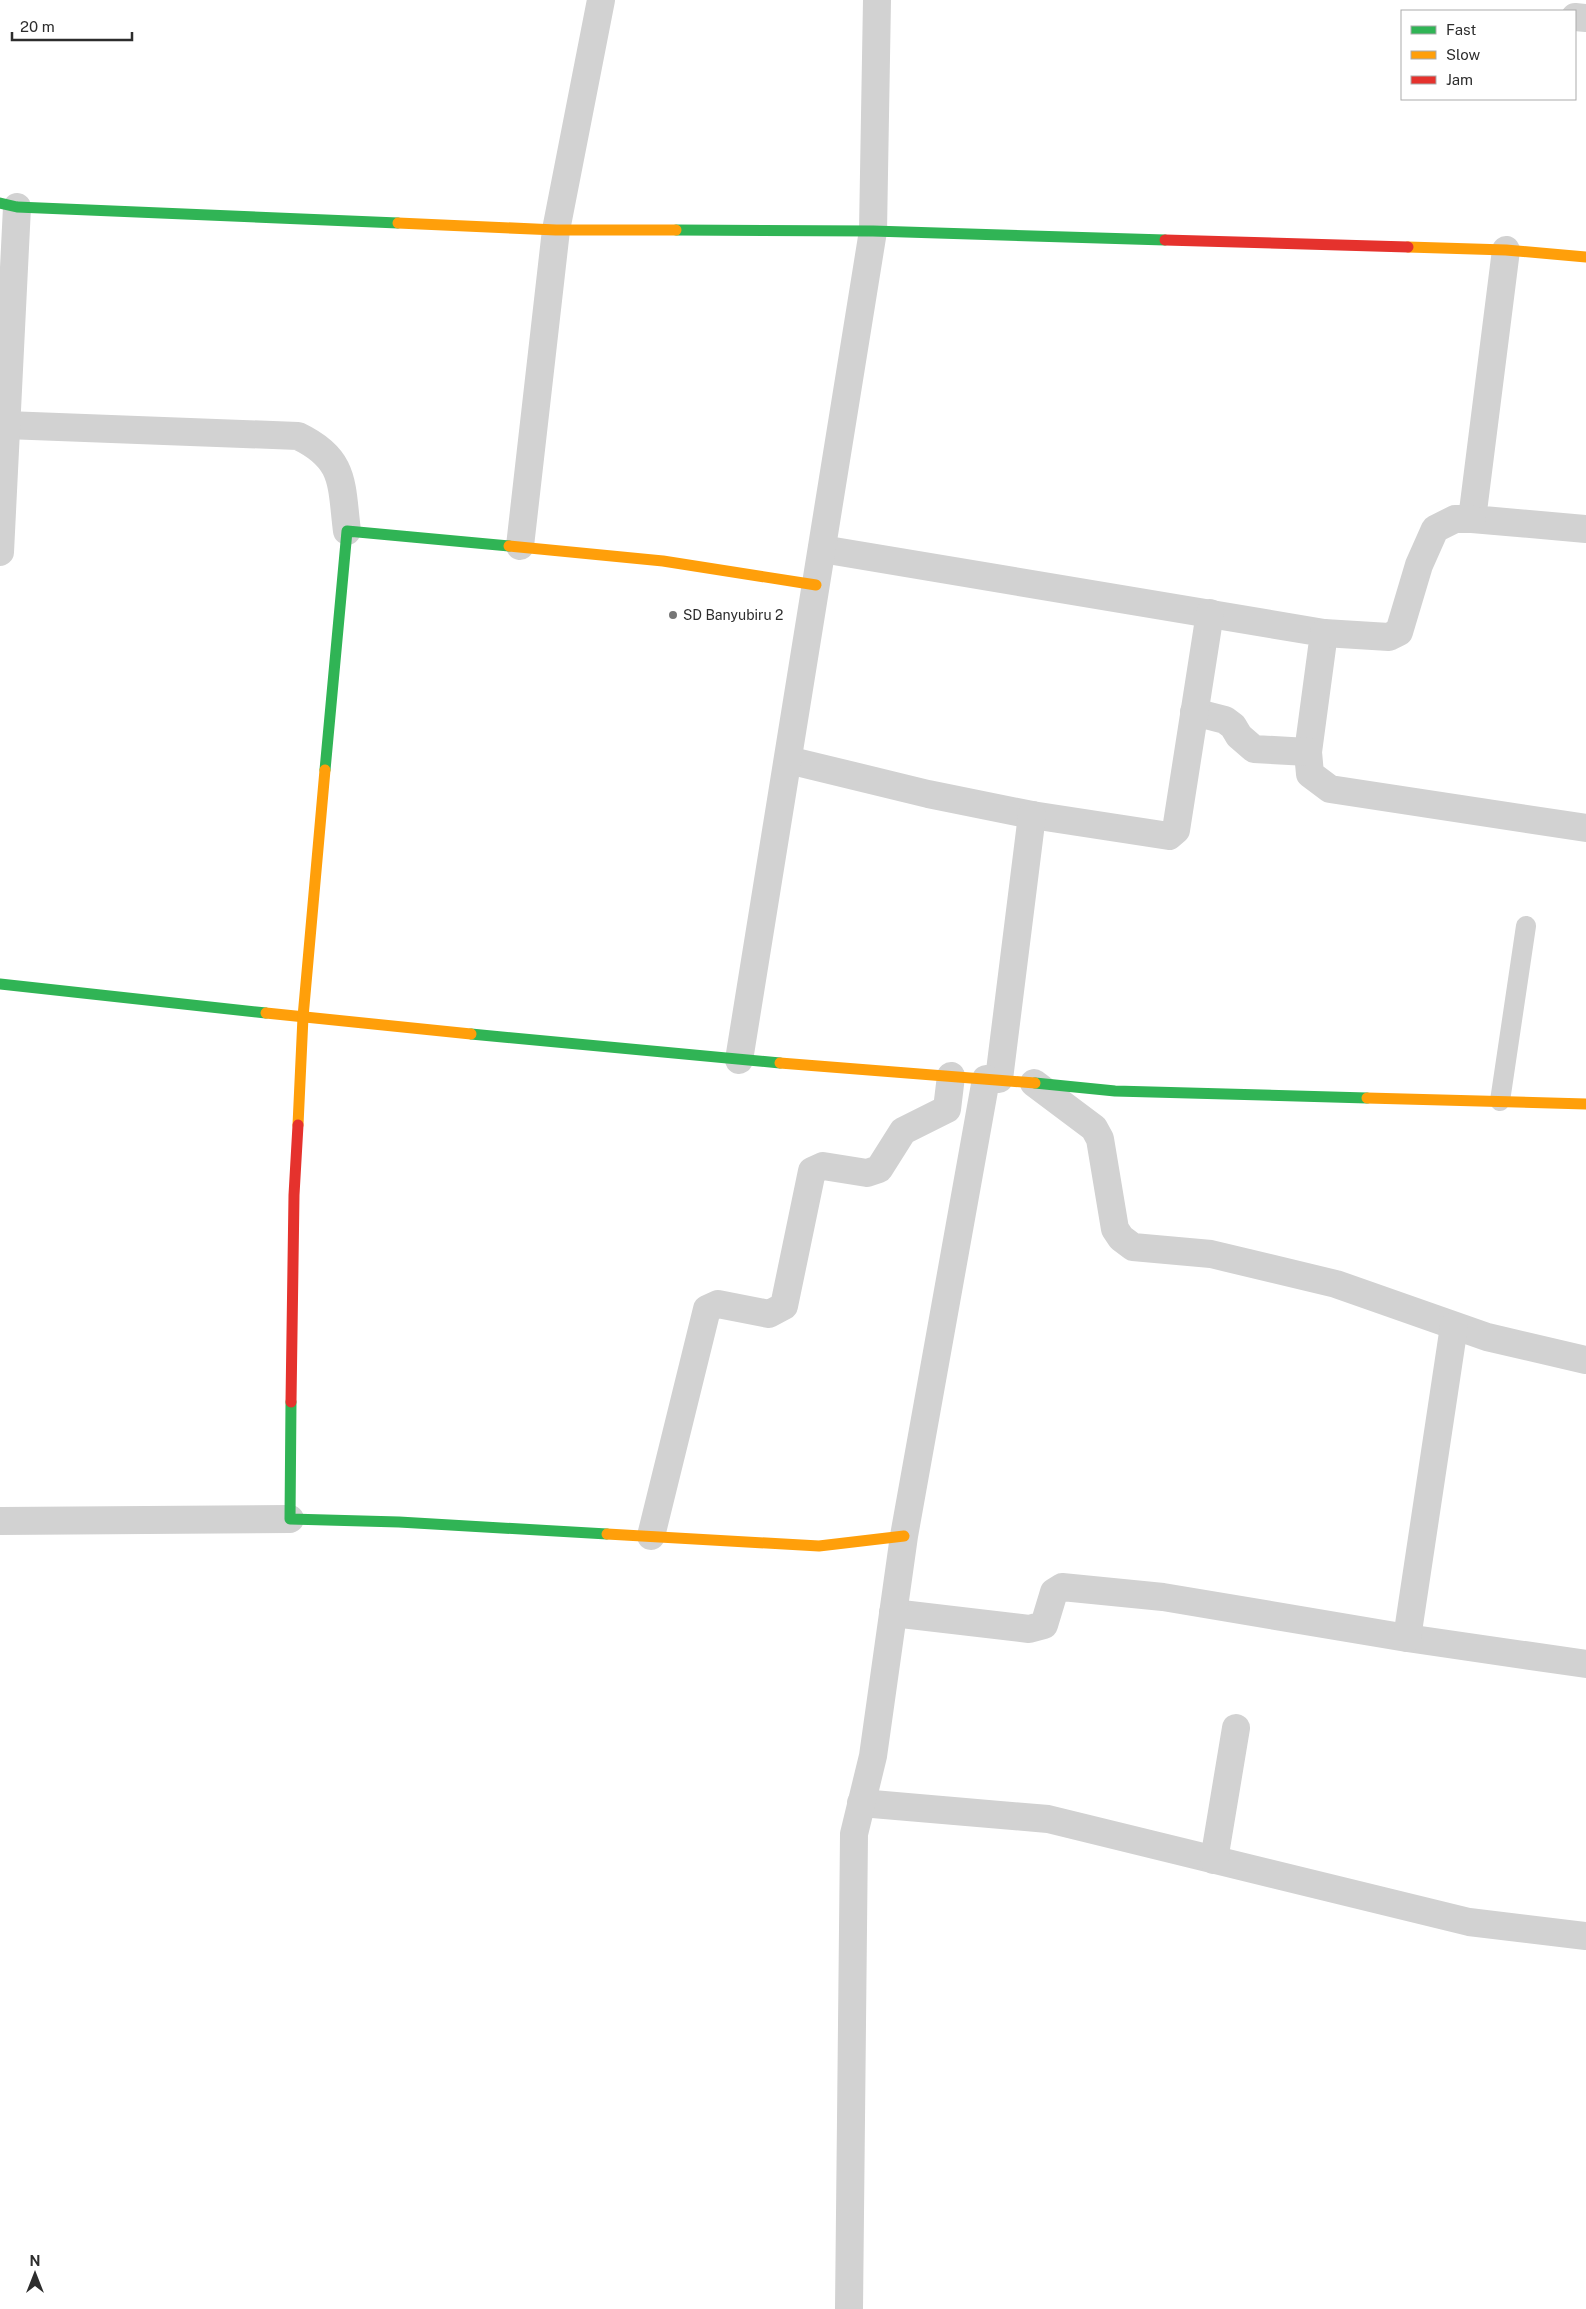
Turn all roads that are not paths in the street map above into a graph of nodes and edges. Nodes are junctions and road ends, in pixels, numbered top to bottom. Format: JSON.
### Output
{"nodes":[{"id":1,"x":601,"y":0,"type":"edge"},
{"id":2,"x":877,"y":0,"type":"edge"},
{"id":3,"x":8,"y":205,"type":"edge"},
{"id":4,"x":556,"y":230,"type":"junction"},
{"id":5,"x":873,"y":231,"type":"junction"},
{"id":6,"x":1506,"y":250,"type":"junction"},
{"id":7,"x":1586,"y":257,"type":"edge"},
{"id":8,"x":6,"y":425,"type":"junction"},
{"id":9,"x":1472,"y":519,"type":"junction"},
{"id":10,"x":1586,"y":530,"type":"edge"},
{"id":11,"x":348,"y":531,"type":"junction"},
{"id":12,"x":520,"y":546,"type":"junction"},
{"id":13,"x":822,"y":549,"type":"junction"},
{"id":14,"x":0,"y":552,"type":"edge"},
{"id":15,"x":816,"y":585,"type":"junction"},
{"id":16,"x":1210,"y":613,"type":"junction"},
{"id":17,"x":1324,"y":633,"type":"junction"},
{"id":18,"x":1194,"y":712,"type":"junction"},
{"id":19,"x":1308,"y":752,"type":"junction"},
{"id":20,"x":788,"y":760,"type":"junction"},
{"id":21,"x":1032,"y":815,"type":"junction"},
{"id":22,"x":1586,"y":828,"type":"edge"},
{"id":23,"x":1526,"y":926,"type":"dead end"},
{"id":24,"x":0,"y":984,"type":"edge"},
{"id":25,"x":303,"y":1017,"type":"junction"},
{"id":26,"x":739,"y":1060,"type":"junction"},
{"id":27,"x":951,"y":1076,"type":"junction"},
{"id":28,"x":993,"y":1079,"type":"junction"},
{"id":29,"x":1034,"y":1083,"type":"junction"},
{"id":30,"x":1500,"y":1101,"type":"junction"},
{"id":31,"x":1586,"y":1104,"type":"edge"},
{"id":32,"x":1454,"y":1326,"type":"junction"},
{"id":33,"x":1586,"y":1360,"type":"edge"},
{"id":34,"x":290,"y":1519,"type":"junction"},
{"id":35,"x":0,"y":1522,"type":"edge"},
{"id":36,"x":651,"y":1536,"type":"junction"},
{"id":37,"x":904,"y":1536,"type":"junction"},
{"id":38,"x":893,"y":1613,"type":"junction"},
{"id":39,"x":1407,"y":1638,"type":"junction"},
{"id":40,"x":1586,"y":1664,"type":"edge"},
{"id":41,"x":1236,"y":1728,"type":"dead end"},
{"id":42,"x":862,"y":1803,"type":"junction"},
{"id":43,"x":1214,"y":1860,"type":"junction"},
{"id":44,"x":1586,"y":1936,"type":"edge"},
{"id":45,"x":849,"y":2309,"type":"edge"}],
"edges":[{"from":1,"to":4,"type":"street"},
{"from":2,"to":5,"type":"street"},
{"from":3,"to":4,"type":"street"},
{"from":3,"to":8,"type":"street"},
{"from":4,"to":5,"type":"street"},
{"from":4,"to":12,"type":"street"},
{"from":5,"to":6,"type":"street"},
{"from":5,"to":13,"type":"street"},
{"from":6,"to":7,"type":"street"},
{"from":6,"to":9,"type":"street"},
{"from":8,"to":11,"type":"street"},
{"from":8,"to":14,"type":"street"},
{"from":9,"to":10,"type":"street"},
{"from":9,"to":17,"type":"street"},
{"from":11,"to":12,"type":"street"},
{"from":11,"to":25,"type":"street"},
{"from":12,"to":15,"type":"street"},
{"from":13,"to":15,"type":"street"},
{"from":13,"to":16,"type":"street"},
{"from":15,"to":20,"type":"street"},
{"from":16,"to":17,"type":"street"},
{"from":16,"to":18,"type":"street"},
{"from":17,"to":19,"type":"street"},
{"from":18,"to":19,"type":"street"},
{"from":18,"to":21,"type":"street"},
{"from":19,"to":22,"type":"street"},
{"from":20,"to":21,"type":"street"},
{"from":20,"to":26,"type":"street"},
{"from":21,"to":28,"type":"street"},
{"from":23,"to":30,"type":"lane"},
{"from":24,"to":25,"type":"street"},
{"from":25,"to":26,"type":"street"},
{"from":25,"to":34,"type":"street"},
{"from":26,"to":27,"type":"street"},
{"from":27,"to":28,"type":"street"},
{"from":27,"to":36,"type":"street"},
{"from":28,"to":29,"type":"street"},
{"from":28,"to":37,"type":"street"},
{"from":29,"to":30,"type":"street"},
{"from":29,"to":32,"type":"street"},
{"from":30,"to":31,"type":"street"},
{"from":32,"to":33,"type":"street"},
{"from":32,"to":39,"type":"street"},
{"from":34,"to":35,"type":"street"},
{"from":34,"to":36,"type":"street"},
{"from":36,"to":37,"type":"street"},
{"from":37,"to":38,"type":"street"},
{"from":38,"to":39,"type":"street"},
{"from":38,"to":42,"type":"street"},
{"from":39,"to":40,"type":"street"},
{"from":41,"to":43,"type":"street"},
{"from":42,"to":43,"type":"street"},
{"from":42,"to":45,"type":"street"},
{"from":43,"to":44,"type":"street"}]}
